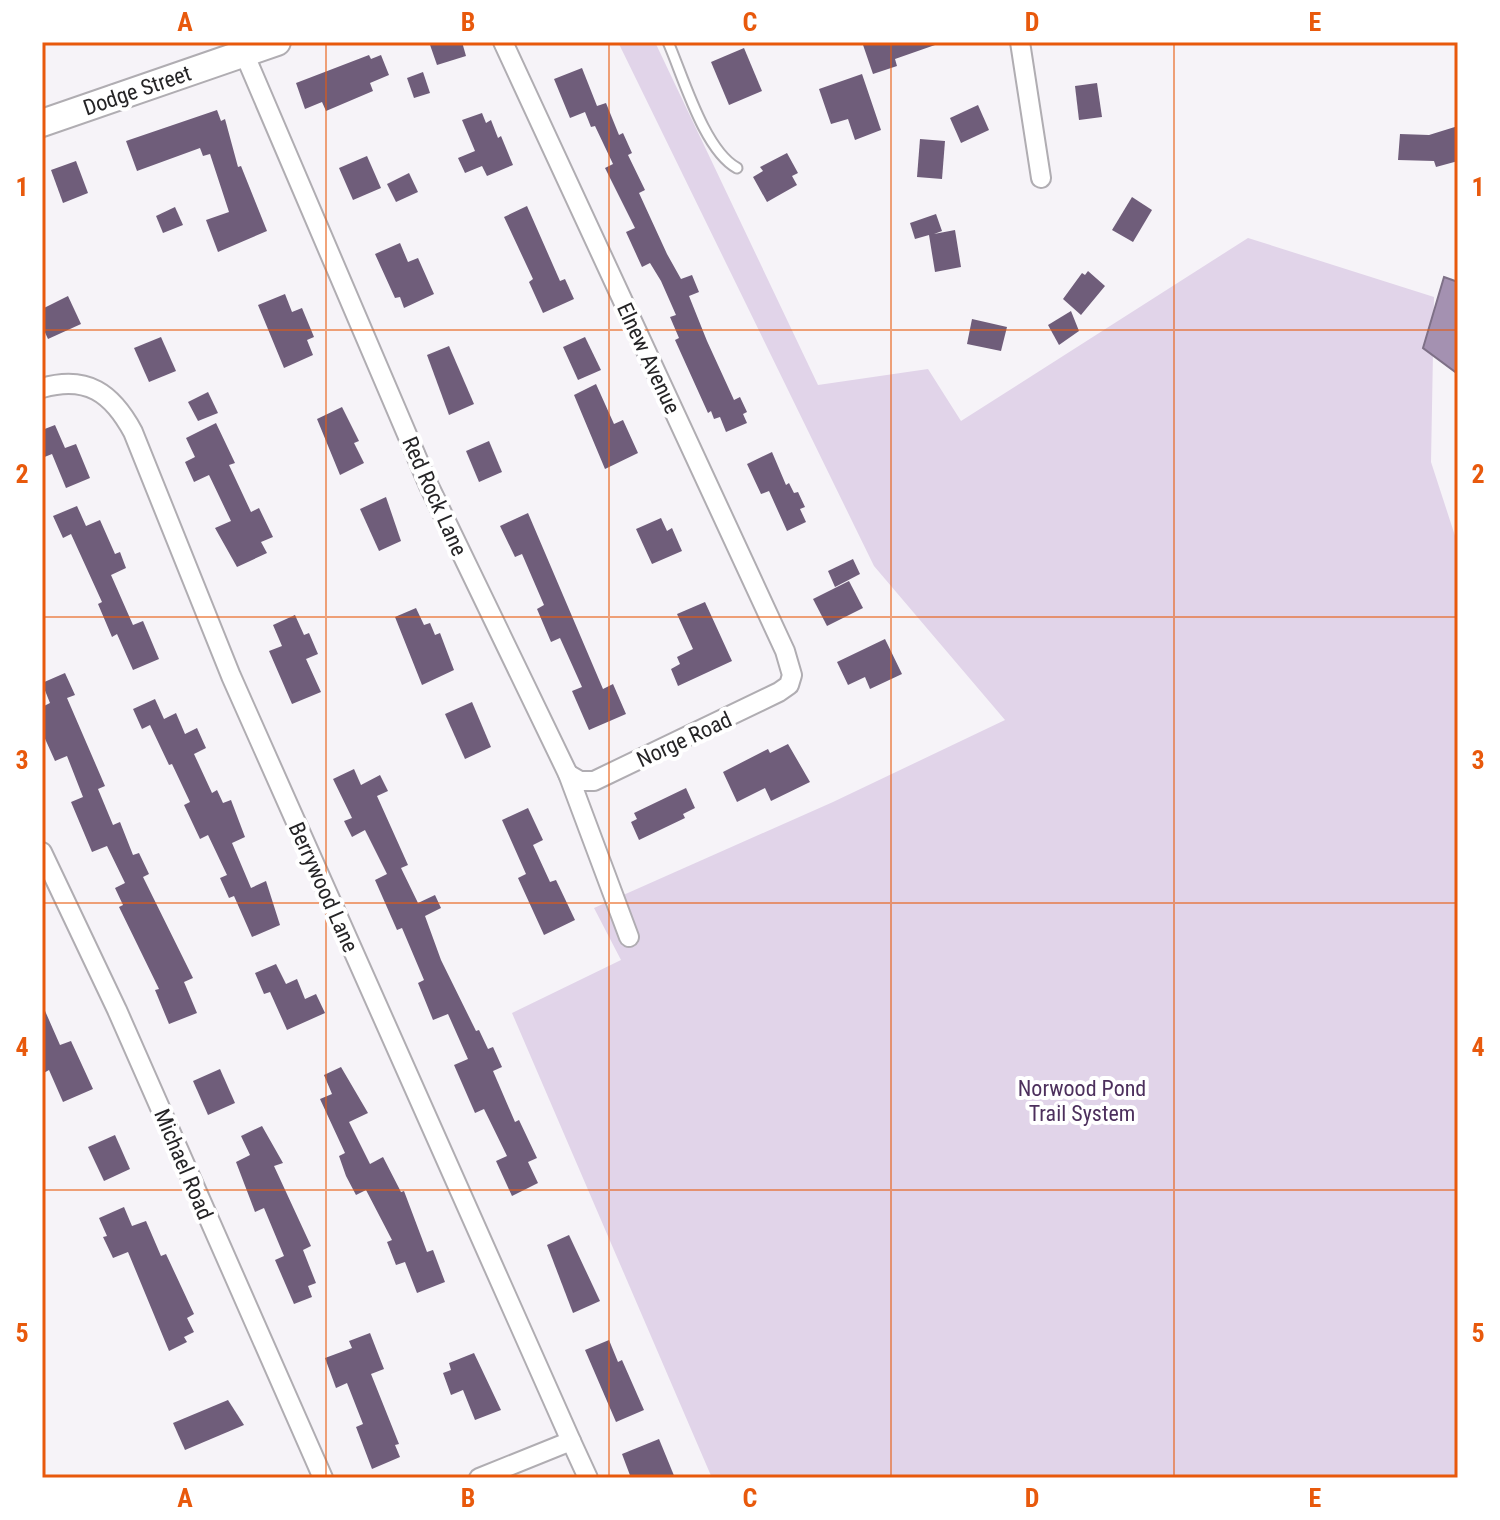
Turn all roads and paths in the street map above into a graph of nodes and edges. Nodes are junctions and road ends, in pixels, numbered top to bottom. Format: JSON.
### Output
{"nodes":[{"id":1,"x":277,"y":42,"type":"edge"},
{"id":2,"x":503,"y":42,"type":"edge"},
{"id":3,"x":668,"y":42,"type":"edge"},
{"id":4,"x":1020,"y":42,"type":"edge"},
{"id":5,"x":244,"y":53,"type":"junction"},
{"id":6,"x":42,"y":123,"type":"edge"},
{"id":7,"x":737,"y":168,"type":"dead end"},
{"id":8,"x":1041,"y":178,"type":"dead end"},
{"id":9,"x":42,"y":388,"type":"edge"},
{"id":10,"x":792,"y":675,"type":"joint"},
{"id":11,"x":568,"y":774,"type":"junction"},
{"id":12,"x":42,"y":852,"type":"edge"},
{"id":13,"x":629,"y":937,"type":"dead end"},
{"id":14,"x":571,"y":1441,"type":"junction"},
{"id":15,"x":323,"y":1478,"type":"edge"},
{"id":16,"x":479,"y":1478,"type":"edge"},
{"id":17,"x":588,"y":1478,"type":"edge"}],
"edges":[{"from":1,"to":5,"type":"main road","name":"Dodge Street"},
{"from":2,"to":10,"type":"street","name":"Elnew Avenue"},
{"from":3,"to":7,"type":"lane"},
{"from":4,"to":8,"type":"street"},
{"from":5,"to":6,"type":"main road","name":"Dodge Street"},
{"from":5,"to":11,"type":"street","name":"Red Rock Lane"},
{"from":9,"to":14,"type":"street","name":"Berrywood Lane"},
{"from":10,"to":11,"type":"street","name":"Norge Road"},
{"from":11,"to":13,"type":"street","name":"Red Rock Lane"},
{"from":12,"to":15,"type":"street","name":"Michael Road"},
{"from":14,"to":16,"type":"street"},
{"from":14,"to":17,"type":"street","name":"Berrywood Lane"}]}
